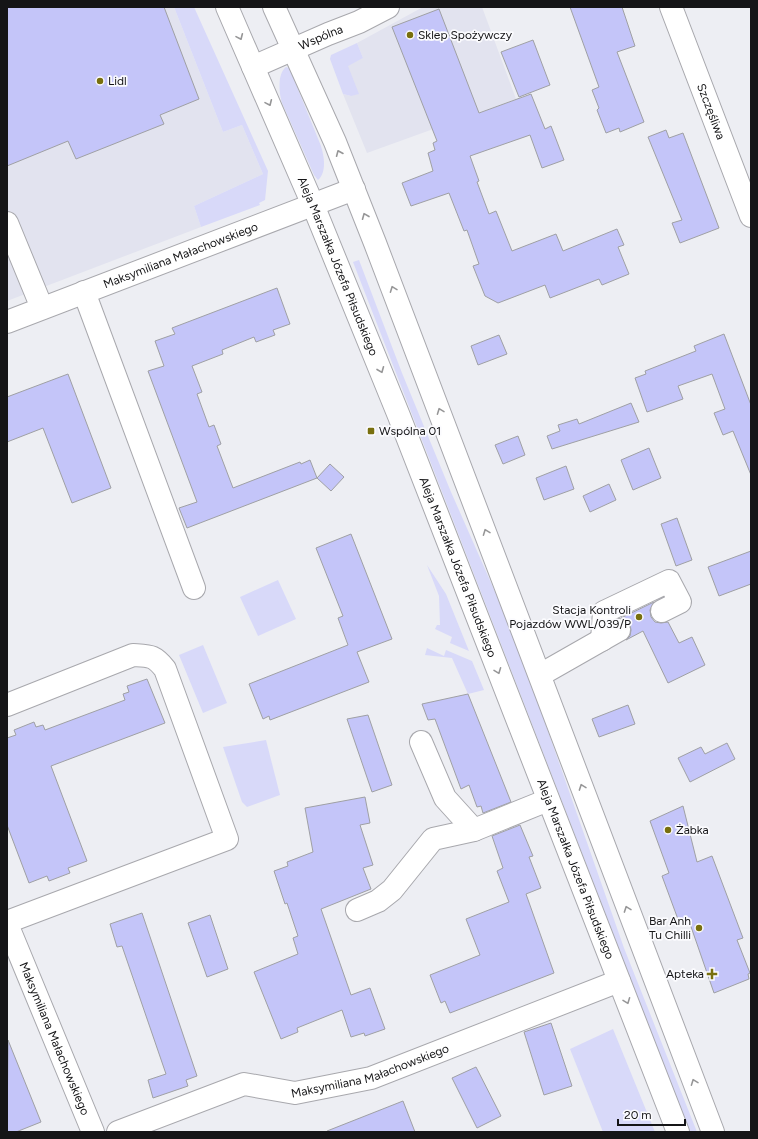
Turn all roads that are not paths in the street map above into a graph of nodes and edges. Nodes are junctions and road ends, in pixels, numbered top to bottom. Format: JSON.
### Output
{"nodes":[{"id":1,"x":227,"y":7,"type":"edge"},
{"id":2,"x":274,"y":7,"type":"edge"},
{"id":3,"x":388,"y":7,"type":"edge"},
{"id":4,"x":671,"y":7,"type":"edge"},
{"id":5,"x":293,"y":49,"type":"junction"},
{"id":6,"x":253,"y":67,"type":"junction"},
{"id":7,"x":354,"y":189,"type":"junction"},
{"id":8,"x":313,"y":205,"type":"junction"},
{"id":9,"x":751,"y":216,"type":"edge"},
{"id":10,"x":7,"y":223,"type":"edge"},
{"id":11,"x":84,"y":292,"type":"junction"},
{"id":12,"x":42,"y":308,"type":"junction"},
{"id":13,"x":7,"y":322,"type":"edge"},
{"id":14,"x":194,"y":588,"type":"dead end"},
{"id":15,"x":662,"y":611,"type":"dead end"},
{"id":16,"x":540,"y":675,"type":"junction"},
{"id":17,"x":7,"y":705,"type":"edge"},
{"id":18,"x":421,"y":742,"type":"dead end"},
{"id":19,"x":548,"y":800,"type":"junction"},
{"id":20,"x":474,"y":830,"type":"junction"},
{"id":21,"x":357,"y":910,"type":"dead end"},
{"id":22,"x":7,"y":923,"type":"edge"},
{"id":23,"x":619,"y":981,"type":"junction"},
{"id":24,"x":93,"y":1132,"type":"edge"},
{"id":25,"x":118,"y":1132,"type":"edge"},
{"id":26,"x":678,"y":1132,"type":"edge"},
{"id":27,"x":713,"y":1132,"type":"edge"}],
"edges":[{"from":1,"to":6,"type":"main road","name":"Aleja Marszałka Józefa Piłsudskiego","one_way":true},
{"from":2,"to":5,"type":"main road"},
{"from":3,"to":5,"type":"main road","name":"Wspólna"},
{"from":4,"to":9,"type":"main road","name":"Szczęśliwa"},
{"from":5,"to":6,"type":"main road","name":"Wspólna"},
{"from":7,"to":5,"type":"main road","one_way":true},
{"from":6,"to":8,"type":"main road","name":"Aleja Marszałka Józefa Piłsudskiego","one_way":true},
{"from":7,"to":8,"type":"main road","name":"Maksymiliana Małachowskiego"},
{"from":16,"to":7,"type":"main road","one_way":true},
{"from":8,"to":11,"type":"main road","name":"Maksymiliana Małachowskiego"},
{"from":8,"to":19,"type":"main road","name":"Aleja Marszałka Józefa Piłsudskiego","one_way":true},
{"from":10,"to":12,"type":"main road"},
{"from":11,"to":12,"type":"main road","name":"Maksymiliana Małachowskiego"},
{"from":11,"to":14,"type":"main road"},
{"from":12,"to":13,"type":"main road","name":"Maksymiliana Małachowskiego"},
{"from":15,"to":16,"type":"main road"},
{"from":27,"to":16,"type":"main road","one_way":true},
{"from":17,"to":22,"type":"main road"},
{"from":18,"to":20,"type":"main road"},
{"from":19,"to":20,"type":"main road"},
{"from":19,"to":23,"type":"main road","name":"Aleja Marszałka Józefa Piłsudskiego"},
{"from":20,"to":21,"type":"main road"},
{"from":22,"to":24,"type":"main road","name":"Maksymiliana Małachowskiego"},
{"from":23,"to":25,"type":"main road","name":"Maksymiliana Małachowskiego"},
{"from":23,"to":26,"type":"main road","name":"Aleja Marszałka Józefa Piłsudskiego","one_way":true}]}
